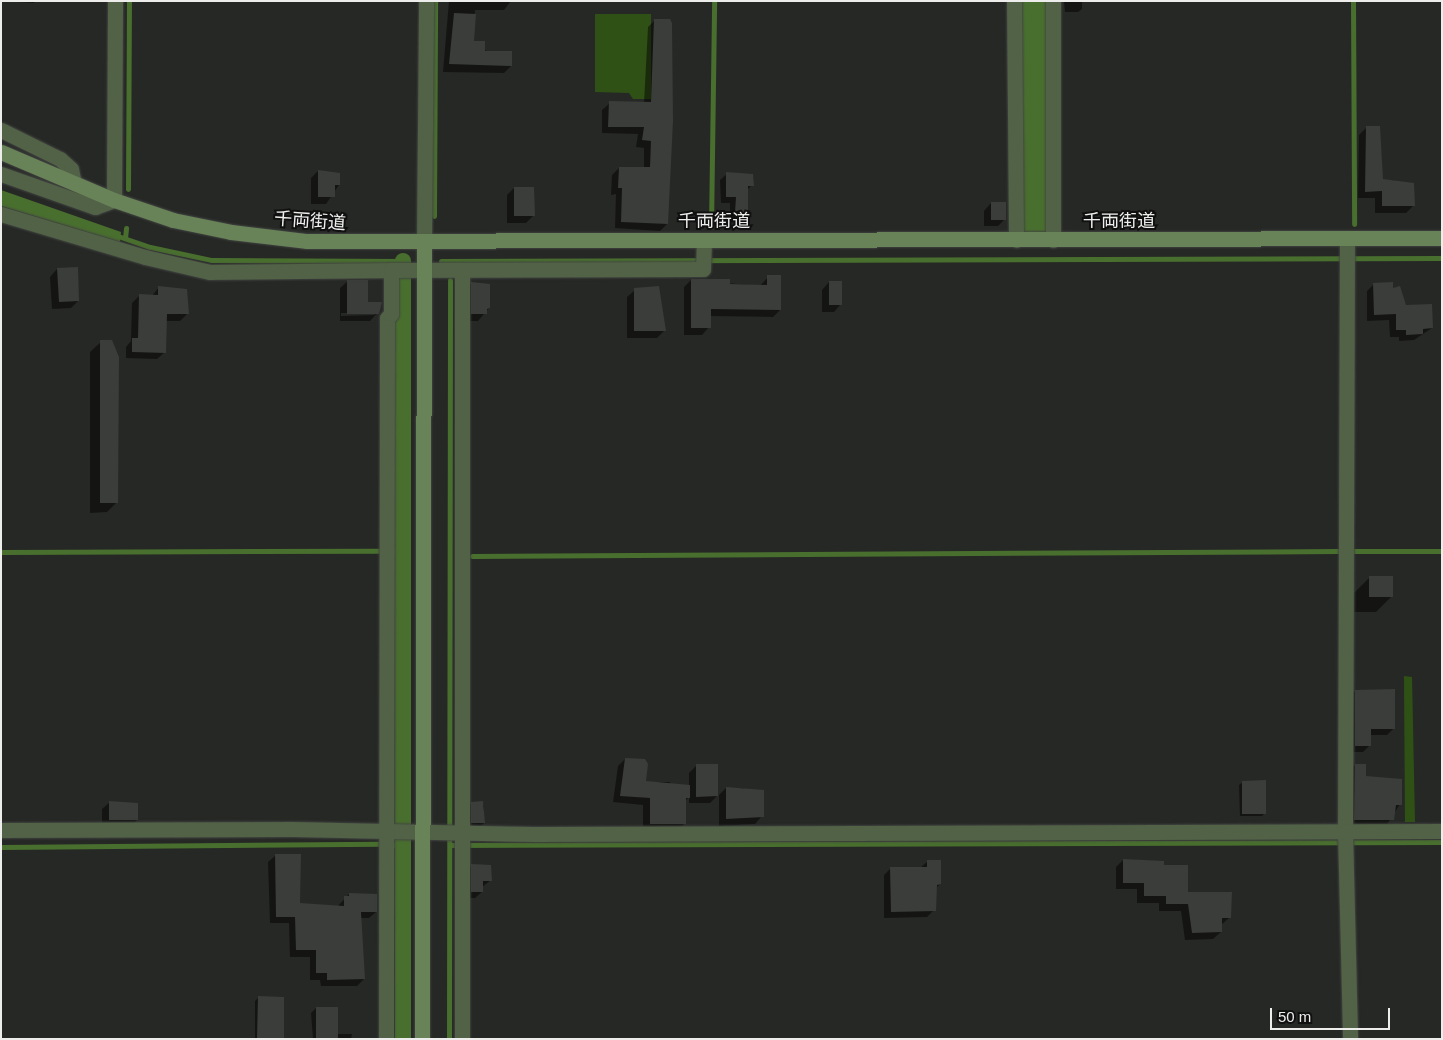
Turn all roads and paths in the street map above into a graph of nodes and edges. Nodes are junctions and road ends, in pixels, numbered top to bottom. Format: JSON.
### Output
{"nodes":[{"id":1,"x":115,"y":1,"type":"edge"},
{"id":2,"x":426,"y":1,"type":"edge"},
{"id":3,"x":1014,"y":1,"type":"edge"},
{"id":4,"x":1053,"y":1,"type":"edge"},
{"id":5,"x":1,"y":130,"type":"edge"},
{"id":6,"x":1,"y":152,"type":"edge"},
{"id":7,"x":1,"y":174,"type":"edge"},
{"id":8,"x":74,"y":183,"type":"junction"},
{"id":9,"x":114,"y":200,"type":"junction"},
{"id":10,"x":1,"y":214,"type":"edge"},
{"id":11,"x":1442,"y":238,"type":"edge"},
{"id":12,"x":1016,"y":240,"type":"junction"},
{"id":13,"x":1053,"y":240,"type":"junction"},
{"id":14,"x":424,"y":242,"type":"junction"},
{"id":15,"x":1347,"y":252,"type":"junction"},
{"id":16,"x":703,"y":254,"type":"junction"},
{"id":17,"x":462,"y":270,"type":"junction"},
{"id":18,"x":405,"y":271,"type":"junction"},
{"id":19,"x":1,"y":830,"type":"edge"},
{"id":20,"x":1442,"y":831,"type":"edge"},
{"id":21,"x":390,"y":832,"type":"junction"},
{"id":22,"x":416,"y":832,"type":"junction"},
{"id":23,"x":461,"y":839,"type":"junction"},
{"id":24,"x":1345,"y":839,"type":"junction"},
{"id":25,"x":386,"y":1039,"type":"edge"},
{"id":26,"x":422,"y":1039,"type":"edge"},
{"id":27,"x":462,"y":1039,"type":"edge"},
{"id":28,"x":1350,"y":1039,"type":"edge"}],
"edges":[{"from":1,"to":9,"type":"street"},
{"from":2,"to":14,"type":"street"},
{"from":3,"to":12,"type":"street"},
{"from":4,"to":13,"type":"street"},
{"from":5,"to":8,"type":"street"},
{"from":6,"to":8,"type":"street","name":"千両街道"},
{"from":7,"to":9,"type":"street"},
{"from":8,"to":9,"type":"street","name":"千両街道"},
{"from":9,"to":14,"type":"street","name":"千両街道"},
{"from":10,"to":18,"type":"street"},
{"from":11,"to":15,"type":"street","name":"千両街道"},
{"from":12,"to":13,"type":"street","name":"千両街道"},
{"from":12,"to":16,"type":"street","name":"千両街道"},
{"from":13,"to":15,"type":"street","name":"千両街道"},
{"from":14,"to":16,"type":"street","name":"千両街道"},
{"from":14,"to":18,"type":"street"},
{"from":15,"to":24,"type":"street"},
{"from":16,"to":17,"type":"street"},
{"from":17,"to":18,"type":"street"},
{"from":17,"to":23,"type":"street"},
{"from":18,"to":21,"type":"street"},
{"from":18,"to":22,"type":"street"},
{"from":19,"to":21,"type":"street"},
{"from":20,"to":24,"type":"street"},
{"from":21,"to":22,"type":"street"},
{"from":21,"to":25,"type":"street"},
{"from":22,"to":23,"type":"street"},
{"from":22,"to":26,"type":"street"},
{"from":23,"to":24,"type":"street"},
{"from":23,"to":27,"type":"street"},
{"from":24,"to":28,"type":"street"}]}
